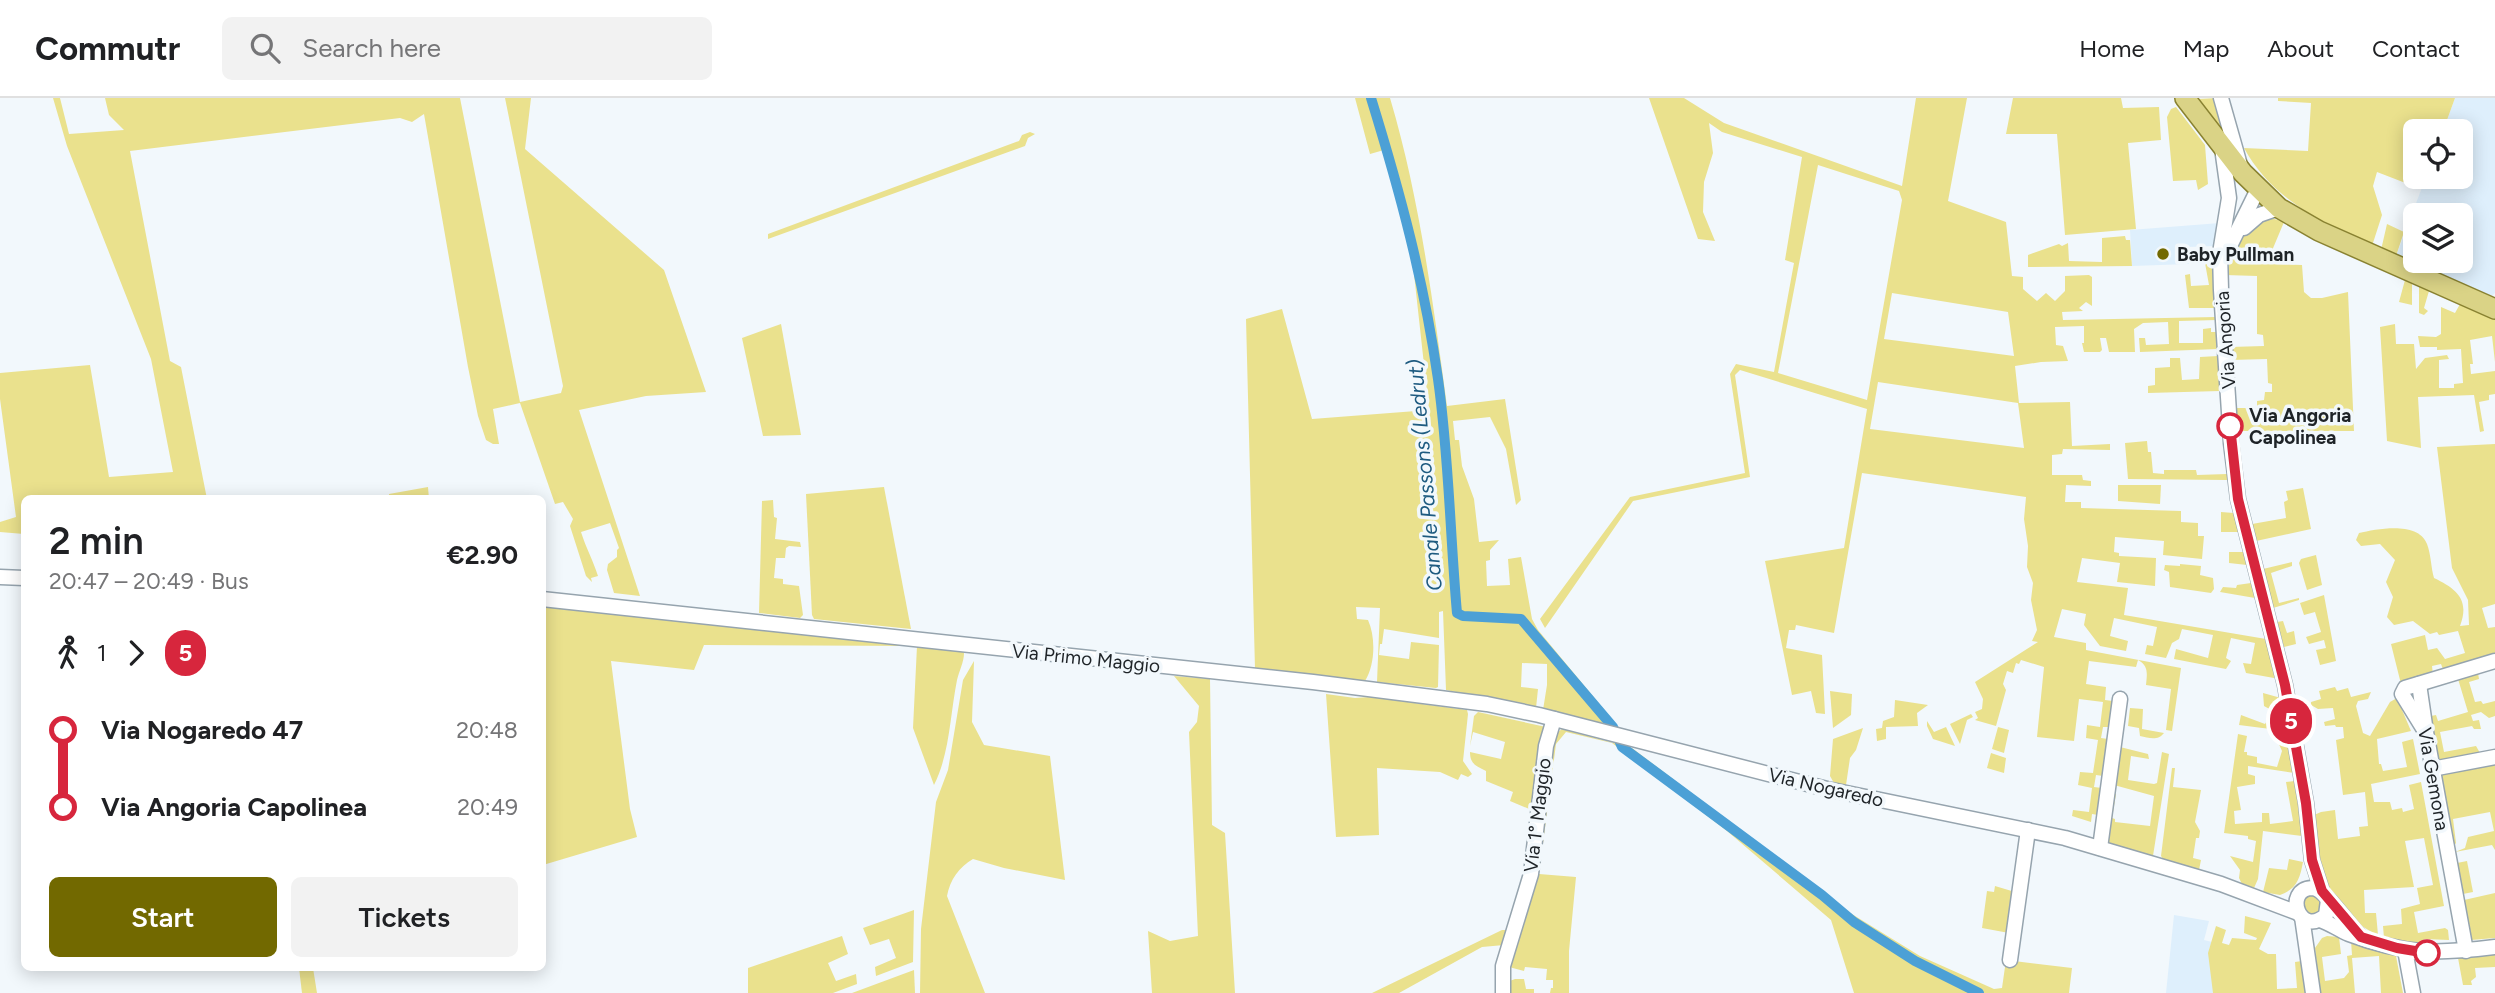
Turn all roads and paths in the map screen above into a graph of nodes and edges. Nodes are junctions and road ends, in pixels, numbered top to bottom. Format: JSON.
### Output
{"nodes":[{"id":1,"x":2185,"y":98,"type":"edge"},
{"id":2,"x":2221,"y":98,"type":"edge"},
{"id":3,"x":2222,"y":146,"type":"junction"},
{"id":4,"x":2243,"y":173,"type":"junction"},
{"id":5,"x":2258,"y":189,"type":"junction"},
{"id":6,"x":2279,"y":208,"type":"junction"},
{"id":7,"x":2228,"y":210,"type":"junction"},
{"id":8,"x":2235,"y":236,"type":"junction"},
{"id":9,"x":2221,"y":274,"type":"junction"},
{"id":10,"x":2495,"y":309,"type":"edge"},
{"id":11,"x":0,"y":577,"type":"edge"},
{"id":12,"x":21,"y":578,"type":"edge"},
{"id":13,"x":546,"y":600,"type":"edge"},
{"id":14,"x":2495,"y":661,"type":"edge"},
{"id":15,"x":2120,"y":699,"type":"dead end"},
{"id":16,"x":1554,"y":719,"type":"junction"},
{"id":17,"x":1619,"y":736,"type":"joint"},
{"id":18,"x":2495,"y":757,"type":"edge"},
{"id":19,"x":2432,"y":769,"type":"junction"},
{"id":20,"x":2028,"y":830,"type":"junction"},
{"id":21,"x":2100,"y":848,"type":"junction"},
{"id":22,"x":2312,"y":860,"type":"junction"},
{"id":23,"x":2300,"y":895,"type":"junction"},
{"id":24,"x":2325,"y":895,"type":"junction"},
{"id":25,"x":2265,"y":900,"type":"junction"},
{"id":26,"x":2300,"y":915,"type":"junction"},
{"id":27,"x":2318,"y":920,"type":"junction"},
{"id":28,"x":2361,"y":937,"type":"junction"},
{"id":29,"x":2495,"y":947,"type":"edge"},
{"id":30,"x":2405,"y":950,"type":"junction"},
{"id":31,"x":2466,"y":951,"type":"junction"},
{"id":32,"x":2308,"y":956,"type":"junction"},
{"id":33,"x":2010,"y":960,"type":"dead end"},
{"id":34,"x":1503,"y":993,"type":"edge"},
{"id":35,"x":2313,"y":993,"type":"edge"},
{"id":36,"x":2413,"y":993,"type":"edge"}],
"edges":[{"from":1,"to":3,"type":"main road"},
{"from":2,"to":4,"type":"street"},
{"from":3,"to":4,"type":"main road"},
{"from":3,"to":7,"type":"street","name":"Via Angoria"},
{"from":4,"to":5,"type":"main road"},
{"from":5,"to":6,"type":"main road"},
{"from":5,"to":7,"type":"street"},
{"from":5,"to":8,"type":"street","name":"Via Angoria"},
{"from":6,"to":8,"type":"street","name":"Via Angoria"},
{"from":6,"to":10,"type":"main road"},
{"from":7,"to":9,"type":"street","name":"Via Angoria"},
{"from":8,"to":9,"type":"street","name":"Via Angoria"},
{"from":9,"to":22,"type":"street","name":"Via Angoria"},
{"from":11,"to":12,"type":"street"},
{"from":13,"to":16,"type":"street","name":"Via Primo Maggio"},
{"from":14,"to":19,"type":"street","name":"Via Gemona"},
{"from":15,"to":21,"type":"street"},
{"from":16,"to":17,"type":"street","name":"Via Primo Maggio"},
{"from":16,"to":34,"type":"street","name":"Via 1° Maggio"},
{"from":17,"to":20,"type":"street","name":"Via Nogaredo"},
{"from":18,"to":19,"type":"street"},
{"from":19,"to":31,"type":"street","name":"Via Gemona"},
{"from":20,"to":21,"type":"street","name":"Via Nogaredo"},
{"from":20,"to":33,"type":"street"},
{"from":21,"to":25,"type":"street","name":"Via Nogaredo"},
{"from":22,"to":23,"type":"street","name":"Via Angoria"},
{"from":22,"to":24,"type":"street","name":"Via Angoria"},
{"from":23,"to":24,"type":"street"},
{"from":23,"to":25,"type":"street","name":"Via Nogaredo"},
{"from":23,"to":26,"type":"street"},
{"from":24,"to":27,"type":"street"},
{"from":24,"to":28,"type":"street"},
{"from":25,"to":26,"type":"street","name":"Via Nogaredo"},
{"from":26,"to":27,"type":"street"},
{"from":26,"to":32,"type":"street"},
{"from":27,"to":28,"type":"street"},
{"from":27,"to":32,"type":"street"},
{"from":28,"to":30,"type":"street"},
{"from":29,"to":31,"type":"street"},
{"from":30,"to":31,"type":"street"},
{"from":30,"to":36,"type":"street"},
{"from":32,"to":35,"type":"street"}]}
